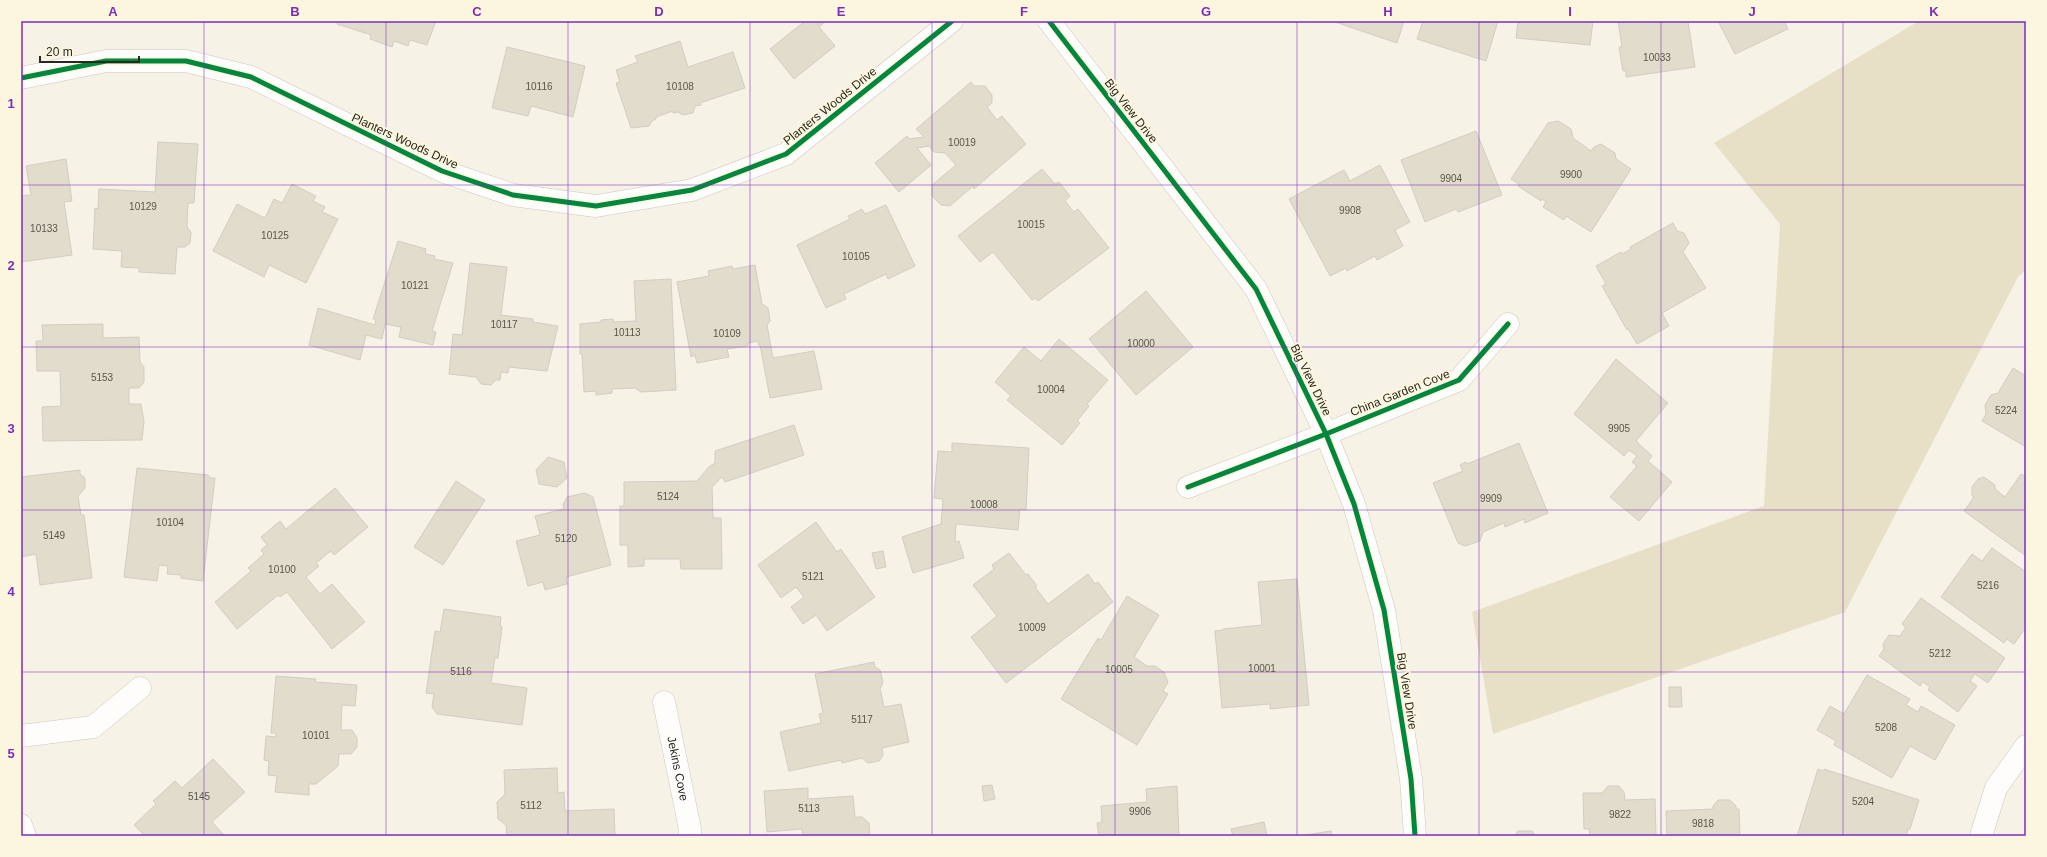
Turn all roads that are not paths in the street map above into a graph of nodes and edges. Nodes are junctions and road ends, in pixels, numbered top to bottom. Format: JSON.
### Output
{"nodes":[{"id":1,"x":952,"y":21,"type":"edge"},
{"id":2,"x":1049,"y":21,"type":"edge"},
{"id":3,"x":21,"y":78,"type":"edge"},
{"id":4,"x":1508,"y":324,"type":"dead end"},
{"id":5,"x":1326,"y":434,"type":"junction"},
{"id":6,"x":1188,"y":487,"type":"dead end"},
{"id":7,"x":140,"y":688,"type":"dead end"},
{"id":8,"x":664,"y":702,"type":"dead end"},
{"id":9,"x":21,"y":736,"type":"edge"},
{"id":10,"x":2026,"y":746,"type":"edge"},
{"id":11,"x":21,"y":825,"type":"edge"},
{"id":12,"x":25,"y":836,"type":"edge"},
{"id":13,"x":690,"y":836,"type":"edge"},
{"id":14,"x":1415,"y":836,"type":"edge"},
{"id":15,"x":1981,"y":836,"type":"edge"}],
"edges":[{"from":1,"to":3,"type":"street","name":"Planters Woods Drive"},
{"from":2,"to":5,"type":"street","name":"Big View Drive"},
{"from":4,"to":5,"type":"street","name":"China Garden Cove"},
{"from":5,"to":6,"type":"street","name":"China Garden Cove"},
{"from":5,"to":14,"type":"street","name":"Big View Drive"},
{"from":7,"to":9,"type":"street"},
{"from":8,"to":13,"type":"street","name":"Jekins Cove"},
{"from":10,"to":15,"type":"street"},
{"from":11,"to":12,"type":"street"}]}
